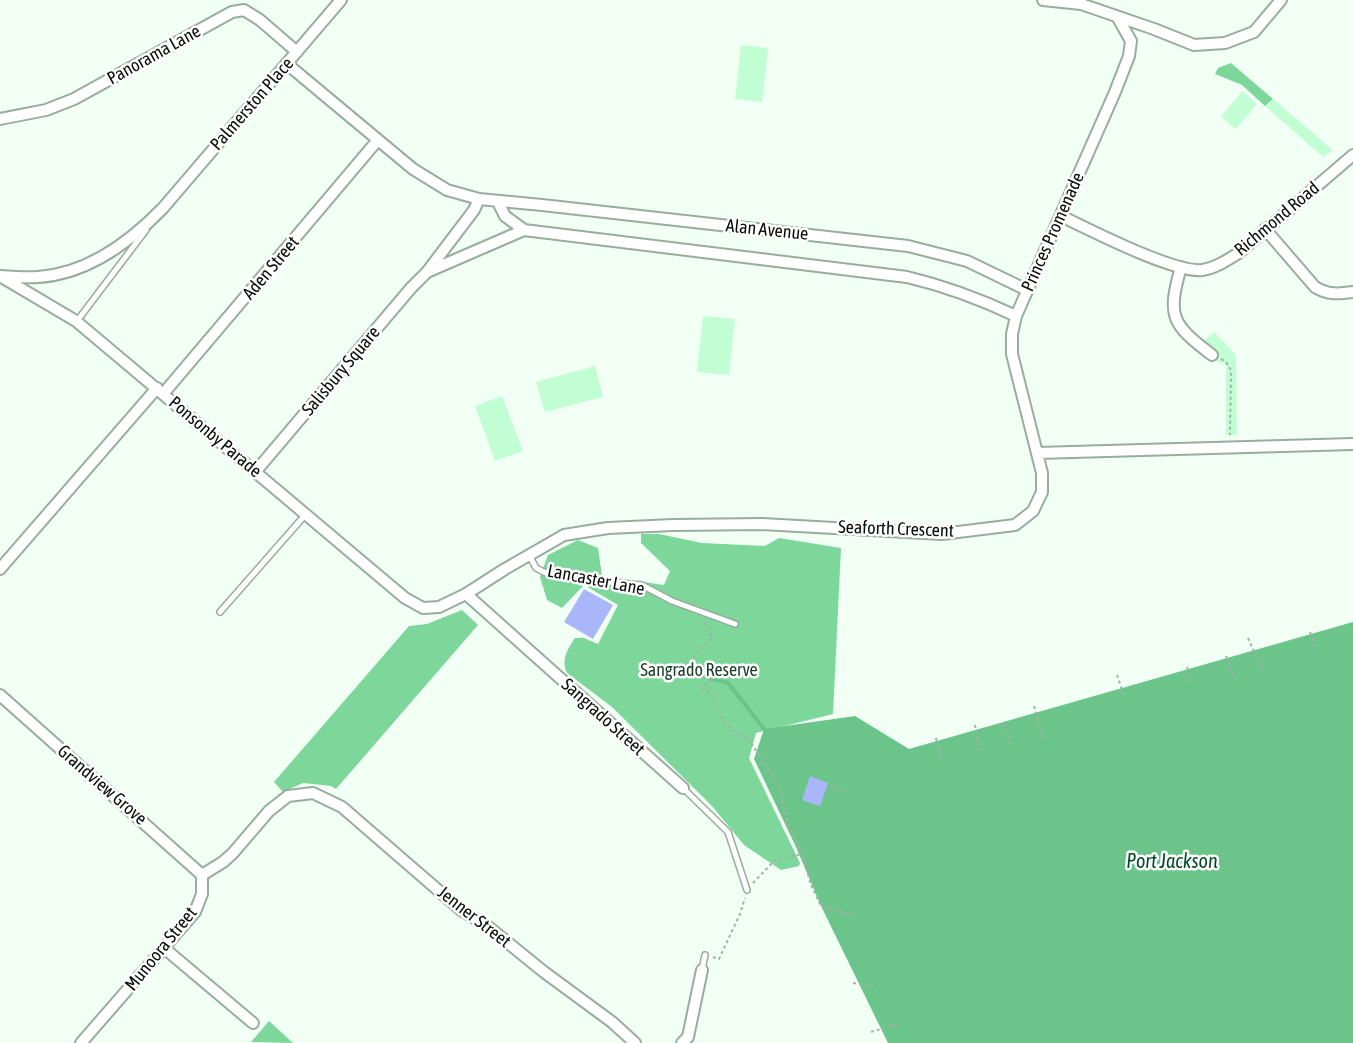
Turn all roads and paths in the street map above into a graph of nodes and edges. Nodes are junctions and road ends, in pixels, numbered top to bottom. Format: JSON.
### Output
{"nodes":[{"id":1,"x":341,"y":0,"type":"edge"},
{"id":2,"x":1043,"y":0,"type":"edge"},
{"id":3,"x":1281,"y":0,"type":"edge"},
{"id":4,"x":1118,"y":18,"type":"junction"},
{"id":5,"x":297,"y":52,"type":"junction"},
{"id":6,"x":287,"y":64,"type":"junction"},
{"id":7,"x":0,"y":119,"type":"edge"},
{"id":8,"x":378,"y":141,"type":"junction"},
{"id":9,"x":1353,"y":155,"type":"edge"},
{"id":10,"x":479,"y":199,"type":"junction"},
{"id":11,"x":498,"y":202,"type":"junction"},
{"id":12,"x":163,"y":208,"type":"junction"},
{"id":13,"x":1061,"y":216,"type":"junction"},
{"id":14,"x":1265,"y":230,"type":"junction"},
{"id":15,"x":524,"y":231,"type":"junction"},
{"id":16,"x":1180,"y":267,"type":"junction"},
{"id":17,"x":427,"y":272,"type":"junction"},
{"id":18,"x":0,"y":276,"type":"edge"},
{"id":19,"x":1027,"y":290,"type":"junction"},
{"id":20,"x":1353,"y":292,"type":"edge"},
{"id":21,"x":1016,"y":316,"type":"junction"},
{"id":22,"x":76,"y":321,"type":"junction"},
{"id":23,"x":1212,"y":355,"type":"joint"},
{"id":24,"x":160,"y":391,"type":"junction"},
{"id":25,"x":1353,"y":444,"type":"edge"},
{"id":26,"x":1230,"y":447,"type":"junction"},
{"id":27,"x":1037,"y":453,"type":"junction"},
{"id":28,"x":256,"y":471,"type":"junction"},
{"id":29,"x":306,"y":513,"type":"junction"},
{"id":30,"x":529,"y":555,"type":"junction"},
{"id":31,"x":0,"y":569,"type":"edge"},
{"id":32,"x":466,"y":594,"type":"junction"},
{"id":33,"x":700,"y":610,"type":"junction"},
{"id":34,"x":220,"y":612,"type":"dead end"},
{"id":35,"x":735,"y":624,"type":"dead end"},
{"id":36,"x":1310,"y":632,"type":"dead end"},
{"id":37,"x":1248,"y":638,"type":"dead end"},
{"id":38,"x":1316,"y":649,"type":"dead end"},
{"id":39,"x":1226,"y":656,"type":"dead end"},
{"id":40,"x":1186,"y":667,"type":"dead end"},
{"id":41,"x":1262,"y":670,"type":"dead end"},
{"id":42,"x":1117,"y":675,"type":"dead end"},
{"id":43,"x":1234,"y":678,"type":"dead end"},
{"id":44,"x":1191,"y":682,"type":"dead end"},
{"id":45,"x":0,"y":695,"type":"edge"},
{"id":46,"x":1125,"y":698,"type":"dead end"},
{"id":47,"x":1034,"y":706,"type":"dead end"},
{"id":48,"x":1005,"y":724,"type":"dead end"},
{"id":49,"x":975,"y":725,"type":"dead end"},
{"id":50,"x":936,"y":738,"type":"dead end"},
{"id":51,"x":1043,"y":738,"type":"dead end"},
{"id":52,"x":1012,"y":747,"type":"dead end"},
{"id":53,"x":979,"y":751,"type":"dead end"},
{"id":54,"x":941,"y":759,"type":"dead end"},
{"id":55,"x":830,"y":787,"type":"dead end"},
{"id":56,"x":683,"y":788,"type":"joint"},
{"id":57,"x":849,"y":793,"type":"dead end"},
{"id":58,"x":802,"y":854,"type":"junction"},
{"id":59,"x":202,"y":875,"type":"junction"},
{"id":60,"x":747,"y":890,"type":"junction"},
{"id":61,"x":857,"y":916,"type":"dead end"},
{"id":62,"x":164,"y":948,"type":"junction"},
{"id":63,"x":705,"y":955,"type":"joint"},
{"id":64,"x":702,"y":970,"type":"joint"},
{"id":65,"x":853,"y":983,"type":"dead end"},
{"id":66,"x":875,"y":987,"type":"dead end"},
{"id":67,"x":253,"y":1023,"type":"dead end"},
{"id":68,"x":897,"y":1024,"type":"dead end"},
{"id":69,"x":871,"y":1032,"type":"dead end"},
{"id":70,"x":81,"y":1043,"type":"edge"},
{"id":71,"x":635,"y":1043,"type":"edge"},
{"id":72,"x":682,"y":1043,"type":"edge"}],
"edges":[{"from":1,"to":5,"type":"street","name":"Palmerston Place"},
{"from":2,"to":4,"type":"street"},
{"from":3,"to":4,"type":"street"},
{"from":4,"to":13,"type":"street","name":"Princes Promenade"},
{"from":5,"to":6,"type":"street","name":"Palmerston Place"},
{"from":5,"to":7,"type":"street","name":"Panorama Lane"},
{"from":6,"to":8,"type":"street","name":"Alan Avenue"},
{"from":6,"to":12,"type":"street","name":"Palmerston Place"},
{"from":8,"to":10,"type":"street","name":"Alan Avenue"},
{"from":8,"to":24,"type":"street","name":"Aden Street"},
{"from":9,"to":14,"type":"street","name":"Richmond Road"},
{"from":10,"to":11,"type":"street","name":"Alan Avenue"},
{"from":10,"to":17,"type":"street"},
{"from":11,"to":15,"type":"street"},
{"from":11,"to":19,"type":"street","name":"Alan Avenue"},
{"from":12,"to":18,"type":"street","name":"Palmerston Place"},
{"from":12,"to":22,"type":"lane","name":"Palmerston Place"},
{"from":13,"to":16,"type":"street","name":"Richmond Road"},
{"from":13,"to":19,"type":"street","name":"Princes Promenade"},
{"from":14,"to":16,"type":"street","name":"Richmond Road"},
{"from":14,"to":20,"type":"street"},
{"from":15,"to":17,"type":"street","name":"Alan Avenue"},
{"from":15,"to":21,"type":"street","name":"Alan Avenue"},
{"from":16,"to":23,"type":"street"},
{"from":17,"to":28,"type":"street","name":"Salisbury Square"},
{"from":18,"to":22,"type":"street","name":"Ponsonby Parade"},
{"from":19,"to":21,"type":"street","name":"Princes Promenade"},
{"from":21,"to":27,"type":"street","name":"Princes Promenade"},
{"from":22,"to":24,"type":"street","name":"Ponsonby Parade"},
{"from":23,"to":26,"type":"path"},
{"from":24,"to":28,"type":"street","name":"Ponsonby Parade"},
{"from":24,"to":31,"type":"street","name":"Aden Street"},
{"from":25,"to":26,"type":"street"},
{"from":26,"to":27,"type":"street"},
{"from":27,"to":30,"type":"street","name":"Seaforth Crescent"},
{"from":28,"to":29,"type":"street","name":"Ponsonby Parade"},
{"from":29,"to":32,"type":"street","name":"Ponsonby Parade"},
{"from":29,"to":34,"type":"lane"},
{"from":30,"to":32,"type":"street","name":"Seaforth Crescent"},
{"from":30,"to":33,"type":"lane","name":"Lancaster Lane"},
{"from":32,"to":56,"type":"street","name":"Sangrado Street"},
{"from":33,"to":35,"type":"lane","name":"Lancaster Lane"},
{"from":33,"to":58,"type":"path"},
{"from":36,"to":38,"type":"path"},
{"from":37,"to":41,"type":"path"},
{"from":39,"to":43,"type":"path"},
{"from":40,"to":44,"type":"path"},
{"from":42,"to":46,"type":"path"},
{"from":45,"to":59,"type":"street","name":"Grandview Grove"},
{"from":47,"to":51,"type":"path"},
{"from":48,"to":52,"type":"path"},
{"from":49,"to":53,"type":"path"},
{"from":50,"to":54,"type":"path"},
{"from":55,"to":57,"type":"path"},
{"from":56,"to":60,"type":"lane","name":"Sangrado Street"},
{"from":58,"to":60,"type":"path"},
{"from":58,"to":61,"type":"path"},
{"from":59,"to":62,"type":"street","name":"Munoora Street"},
{"from":59,"to":71,"type":"street","name":"Jenner Street"},
{"from":60,"to":63,"type":"path"},
{"from":62,"to":67,"type":"street"},
{"from":62,"to":70,"type":"street","name":"Munoora Street"},
{"from":63,"to":64,"type":"lane"},
{"from":64,"to":72,"type":"street"},
{"from":65,"to":66,"type":"path"},
{"from":68,"to":69,"type":"path"}]}
